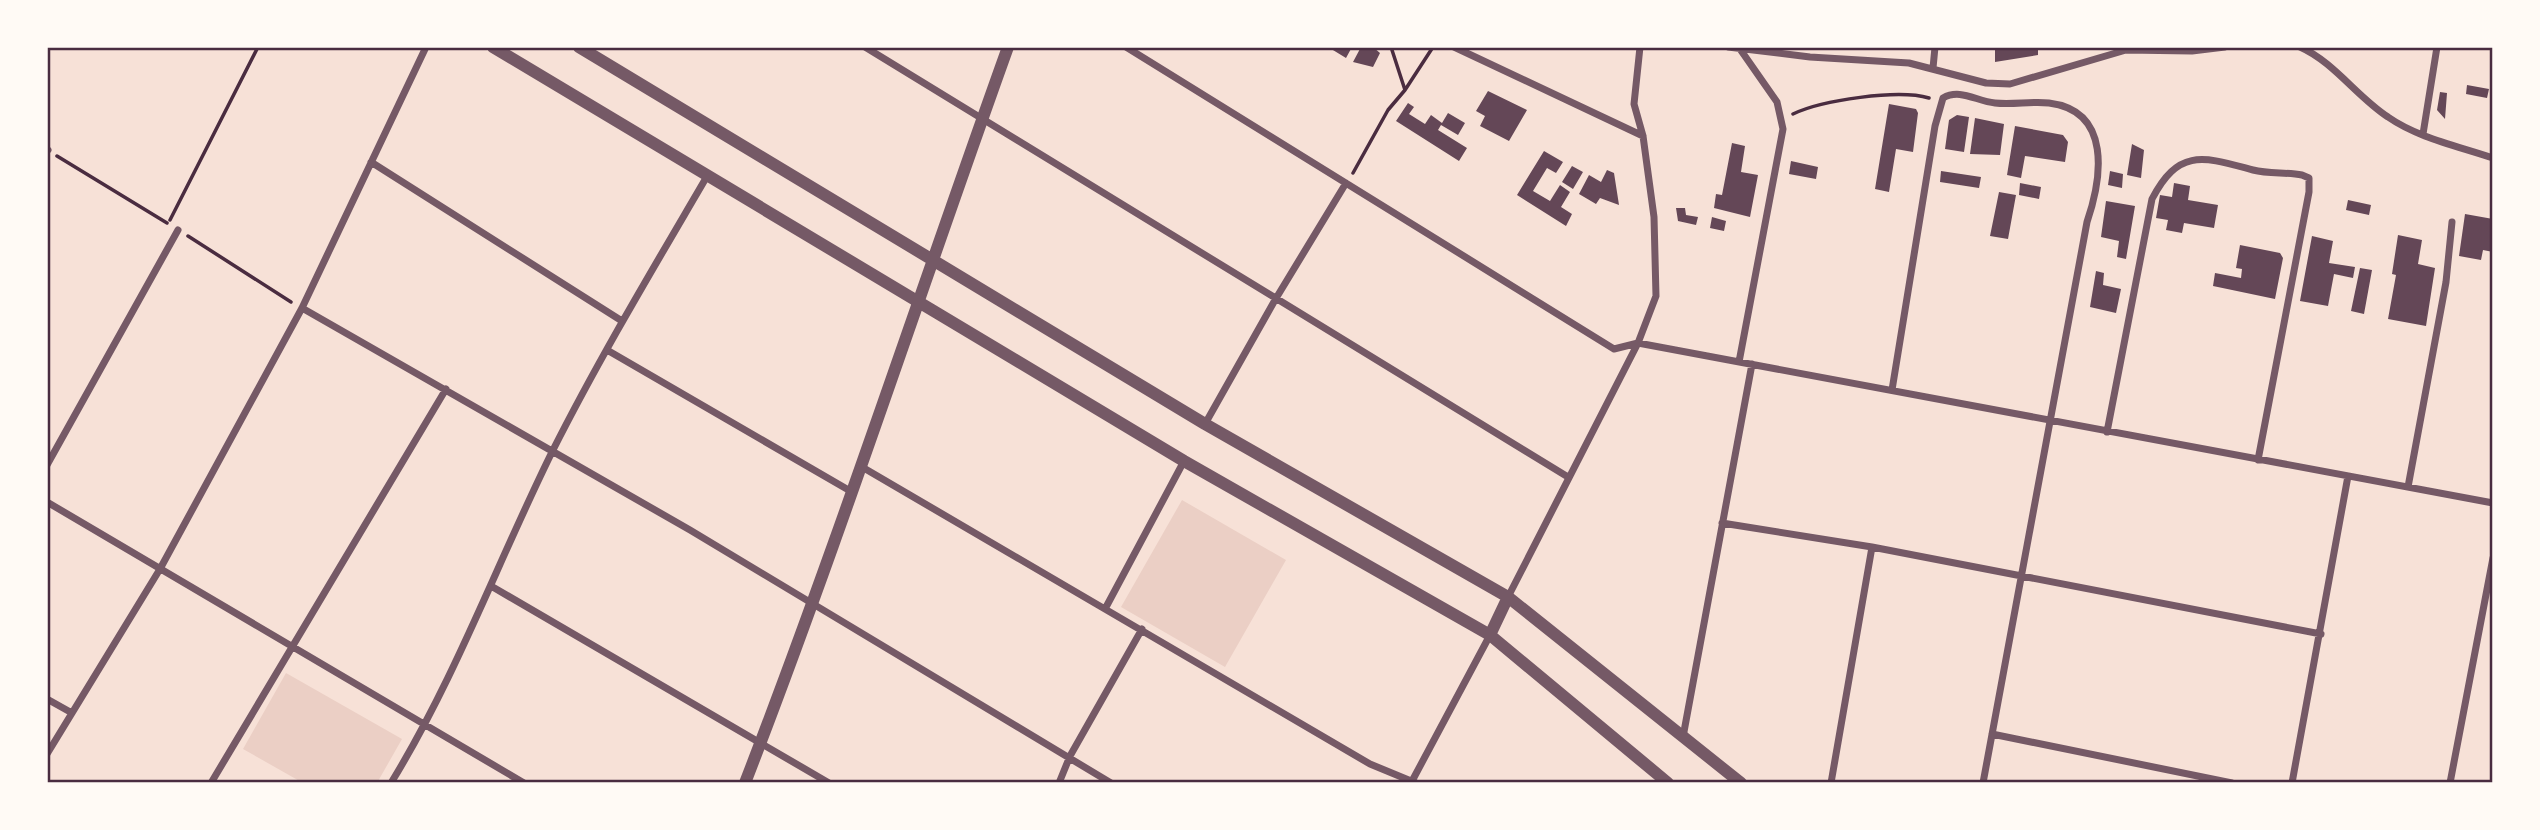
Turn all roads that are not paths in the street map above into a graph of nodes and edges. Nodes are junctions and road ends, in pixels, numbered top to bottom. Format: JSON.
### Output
{"nodes":[{"id":1,"x":426,"y":47,"type":"edge"},
{"id":2,"x":493,"y":47,"type":"edge"},
{"id":3,"x":579,"y":47,"type":"edge"},
{"id":4,"x":865,"y":47,"type":"edge"},
{"id":5,"x":1008,"y":47,"type":"edge"},
{"id":6,"x":1126,"y":47,"type":"edge"},
{"id":7,"x":1454,"y":47,"type":"edge"},
{"id":8,"x":1640,"y":47,"type":"edge"},
{"id":9,"x":1728,"y":47,"type":"edge"},
{"id":10,"x":1935,"y":47,"type":"edge"},
{"id":11,"x":2225,"y":47,"type":"edge"},
{"id":12,"x":2300,"y":47,"type":"edge"},
{"id":13,"x":2437,"y":47,"type":"edge"},
{"id":14,"x":1740,"y":49,"type":"junction"},
{"id":15,"x":2137,"y":49,"type":"edge"},
{"id":16,"x":1796,"y":51,"type":"edge"},
{"id":17,"x":1933,"y":68,"type":"junction"},
{"id":18,"x":982,"y":120,"type":"junction"},
{"id":19,"x":2423,"y":134,"type":"junction"},
{"id":20,"x":1643,"y":136,"type":"junction"},
{"id":21,"x":2493,"y":158,"type":"edge"},
{"id":22,"x":371,"y":162,"type":"junction"},
{"id":23,"x":706,"y":177,"type":"junction"},
{"id":24,"x":1346,"y":183,"type":"junction"},
{"id":25,"x":2452,"y":222,"type":"dead end"},
{"id":26,"x":178,"y":230,"type":"dead end"},
{"id":27,"x":932,"y":258,"type":"junction"},
{"id":28,"x":1275,"y":300,"type":"junction"},
{"id":29,"x":920,"y":302,"type":"junction"},
{"id":30,"x":302,"y":308,"type":"junction"},
{"id":31,"x":622,"y":321,"type":"junction"},
{"id":32,"x":1638,"y":343,"type":"junction"},
{"id":33,"x":607,"y":350,"type":"junction"},
{"id":34,"x":1739,"y":362,"type":"junction"},
{"id":35,"x":1752,"y":364,"type":"junction"},
{"id":36,"x":446,"y":389,"type":"junction"},
{"id":37,"x":1892,"y":390,"type":"junction"},
{"id":38,"x":2052,"y":421,"type":"junction"},
{"id":39,"x":1205,"y":424,"type":"junction"},
{"id":40,"x":2108,"y":432,"type":"junction"},
{"id":41,"x":553,"y":450,"type":"junction"},
{"id":42,"x":2258,"y":460,"type":"junction"},
{"id":43,"x":1184,"y":461,"type":"junction"},
{"id":44,"x":47,"y":465,"type":"edge"},
{"id":45,"x":862,"y":467,"type":"junction"},
{"id":46,"x":2348,"y":476,"type":"junction"},
{"id":47,"x":1567,"y":477,"type":"junction"},
{"id":48,"x":2407,"y":486,"type":"junction"},
{"id":49,"x":852,"y":492,"type":"junction"},
{"id":50,"x":47,"y":502,"type":"edge"},
{"id":51,"x":2493,"y":503,"type":"edge"},
{"id":52,"x":1722,"y":523,"type":"junction"},
{"id":53,"x":1872,"y":547,"type":"junction"},
{"id":54,"x":2493,"y":558,"type":"edge"},
{"id":55,"x":160,"y":569,"type":"junction"},
{"id":56,"x":2022,"y":575,"type":"junction"},
{"id":57,"x":491,"y":586,"type":"junction"},
{"id":58,"x":1508,"y":597,"type":"junction"},
{"id":59,"x":810,"y":604,"type":"junction"},
{"id":60,"x":1105,"y":609,"type":"junction"},
{"id":61,"x":1142,"y":629,"type":"junction"},
{"id":62,"x":2320,"y":634,"type":"junction"},
{"id":63,"x":1490,"y":635,"type":"junction"},
{"id":64,"x":291,"y":645,"type":"junction"},
{"id":65,"x":47,"y":699,"type":"edge"},
{"id":66,"x":72,"y":713,"type":"junction"},
{"id":67,"x":426,"y":725,"type":"junction"},
{"id":68,"x":1993,"y":734,"type":"junction"},
{"id":69,"x":1683,"y":737,"type":"junction"},
{"id":70,"x":760,"y":743,"type":"junction"},
{"id":71,"x":47,"y":754,"type":"edge"},
{"id":72,"x":1070,"y":756,"type":"junction"},
{"id":73,"x":2204,"y":780,"type":"edge"},
{"id":74,"x":1413,"y":782,"type":"edge"},
{"id":75,"x":211,"y":783,"type":"edge"},
{"id":76,"x":391,"y":783,"type":"edge"},
{"id":77,"x":524,"y":783,"type":"edge"},
{"id":78,"x":745,"y":783,"type":"edge"},
{"id":79,"x":829,"y":783,"type":"edge"},
{"id":80,"x":1059,"y":783,"type":"edge"},
{"id":81,"x":1111,"y":783,"type":"edge"},
{"id":82,"x":1668,"y":783,"type":"edge"},
{"id":83,"x":1741,"y":783,"type":"edge"},
{"id":84,"x":1831,"y":783,"type":"edge"},
{"id":85,"x":1983,"y":783,"type":"edge"},
{"id":86,"x":2232,"y":783,"type":"edge"},
{"id":87,"x":2292,"y":783,"type":"edge"},
{"id":88,"x":2450,"y":783,"type":"edge"}],
"edges":[{"from":1,"to":22,"type":"street"},
{"from":2,"to":23,"type":"street"},
{"from":3,"to":27,"type":"street"},
{"from":4,"to":18,"type":"street"},
{"from":5,"to":18,"type":"street"},
{"from":6,"to":24,"type":"street"},
{"from":7,"to":20,"type":"street"},
{"from":8,"to":20,"type":"street"},
{"from":9,"to":14,"type":"street"},
{"from":10,"to":17,"type":"street"},
{"from":11,"to":15,"type":"street"},
{"from":12,"to":19,"type":"street"},
{"from":13,"to":19,"type":"street"},
{"from":14,"to":16,"type":"street"},
{"from":14,"to":34,"type":"street"},
{"from":15,"to":17,"type":"street"},
{"from":16,"to":17,"type":"street"},
{"from":18,"to":27,"type":"street"},
{"from":18,"to":28,"type":"street"},
{"from":19,"to":21,"type":"street"},
{"from":20,"to":32,"type":"street"},
{"from":22,"to":30,"type":"street"},
{"from":22,"to":31,"type":"street"},
{"from":23,"to":29,"type":"street"},
{"from":23,"to":31,"type":"street"},
{"from":24,"to":28,"type":"street"},
{"from":24,"to":32,"type":"street"},
{"from":25,"to":48,"type":"street"},
{"from":26,"to":44,"type":"street"},
{"from":27,"to":29,"type":"street"},
{"from":27,"to":39,"type":"street"},
{"from":28,"to":39,"type":"street"},
{"from":28,"to":47,"type":"street"},
{"from":29,"to":43,"type":"street"},
{"from":29,"to":45,"type":"street"},
{"from":30,"to":36,"type":"street"},
{"from":30,"to":55,"type":"street"},
{"from":31,"to":33,"type":"street"},
{"from":32,"to":34,"type":"street"},
{"from":32,"to":47,"type":"street"},
{"from":33,"to":41,"type":"street"},
{"from":33,"to":49,"type":"street"},
{"from":34,"to":35,"type":"street"},
{"from":35,"to":37,"type":"street"},
{"from":35,"to":52,"type":"street"},
{"from":36,"to":41,"type":"street"},
{"from":36,"to":64,"type":"street"},
{"from":37,"to":38,"type":"street"},
{"from":37,"to":38,"type":"street"},
{"from":38,"to":40,"type":"street"},
{"from":38,"to":56,"type":"street"},
{"from":39,"to":58,"type":"street"},
{"from":40,"to":42,"type":"street"},
{"from":40,"to":42,"type":"street"},
{"from":41,"to":57,"type":"street"},
{"from":41,"to":59,"type":"street"},
{"from":42,"to":46,"type":"street"},
{"from":43,"to":60,"type":"street"},
{"from":43,"to":63,"type":"street"},
{"from":45,"to":49,"type":"street"},
{"from":45,"to":60,"type":"street"},
{"from":46,"to":48,"type":"street"},
{"from":46,"to":62,"type":"street"},
{"from":47,"to":58,"type":"street"},
{"from":48,"to":51,"type":"street"},
{"from":49,"to":59,"type":"street"},
{"from":50,"to":55,"type":"street"},
{"from":52,"to":53,"type":"street"},
{"from":52,"to":69,"type":"street"},
{"from":53,"to":56,"type":"street"},
{"from":53,"to":84,"type":"street"},
{"from":54,"to":88,"type":"street"},
{"from":55,"to":64,"type":"street"},
{"from":55,"to":66,"type":"street"},
{"from":56,"to":62,"type":"street"},
{"from":56,"to":68,"type":"street"},
{"from":57,"to":67,"type":"street"},
{"from":57,"to":70,"type":"street"},
{"from":58,"to":63,"type":"street"},
{"from":58,"to":69,"type":"street"},
{"from":59,"to":70,"type":"street"},
{"from":59,"to":72,"type":"street"},
{"from":60,"to":61,"type":"street"},
{"from":61,"to":72,"type":"street"},
{"from":61,"to":74,"type":"street"},
{"from":62,"to":87,"type":"street"},
{"from":63,"to":74,"type":"street"},
{"from":63,"to":82,"type":"street"},
{"from":64,"to":67,"type":"street"},
{"from":64,"to":75,"type":"street"},
{"from":65,"to":66,"type":"street"},
{"from":66,"to":71,"type":"street"},
{"from":67,"to":76,"type":"street"},
{"from":67,"to":77,"type":"street"},
{"from":68,"to":73,"type":"street"},
{"from":68,"to":85,"type":"street"},
{"from":69,"to":83,"type":"street"},
{"from":70,"to":78,"type":"street"},
{"from":70,"to":79,"type":"street"},
{"from":72,"to":80,"type":"street"},
{"from":72,"to":81,"type":"street"},
{"from":73,"to":86,"type":"street"}]}
